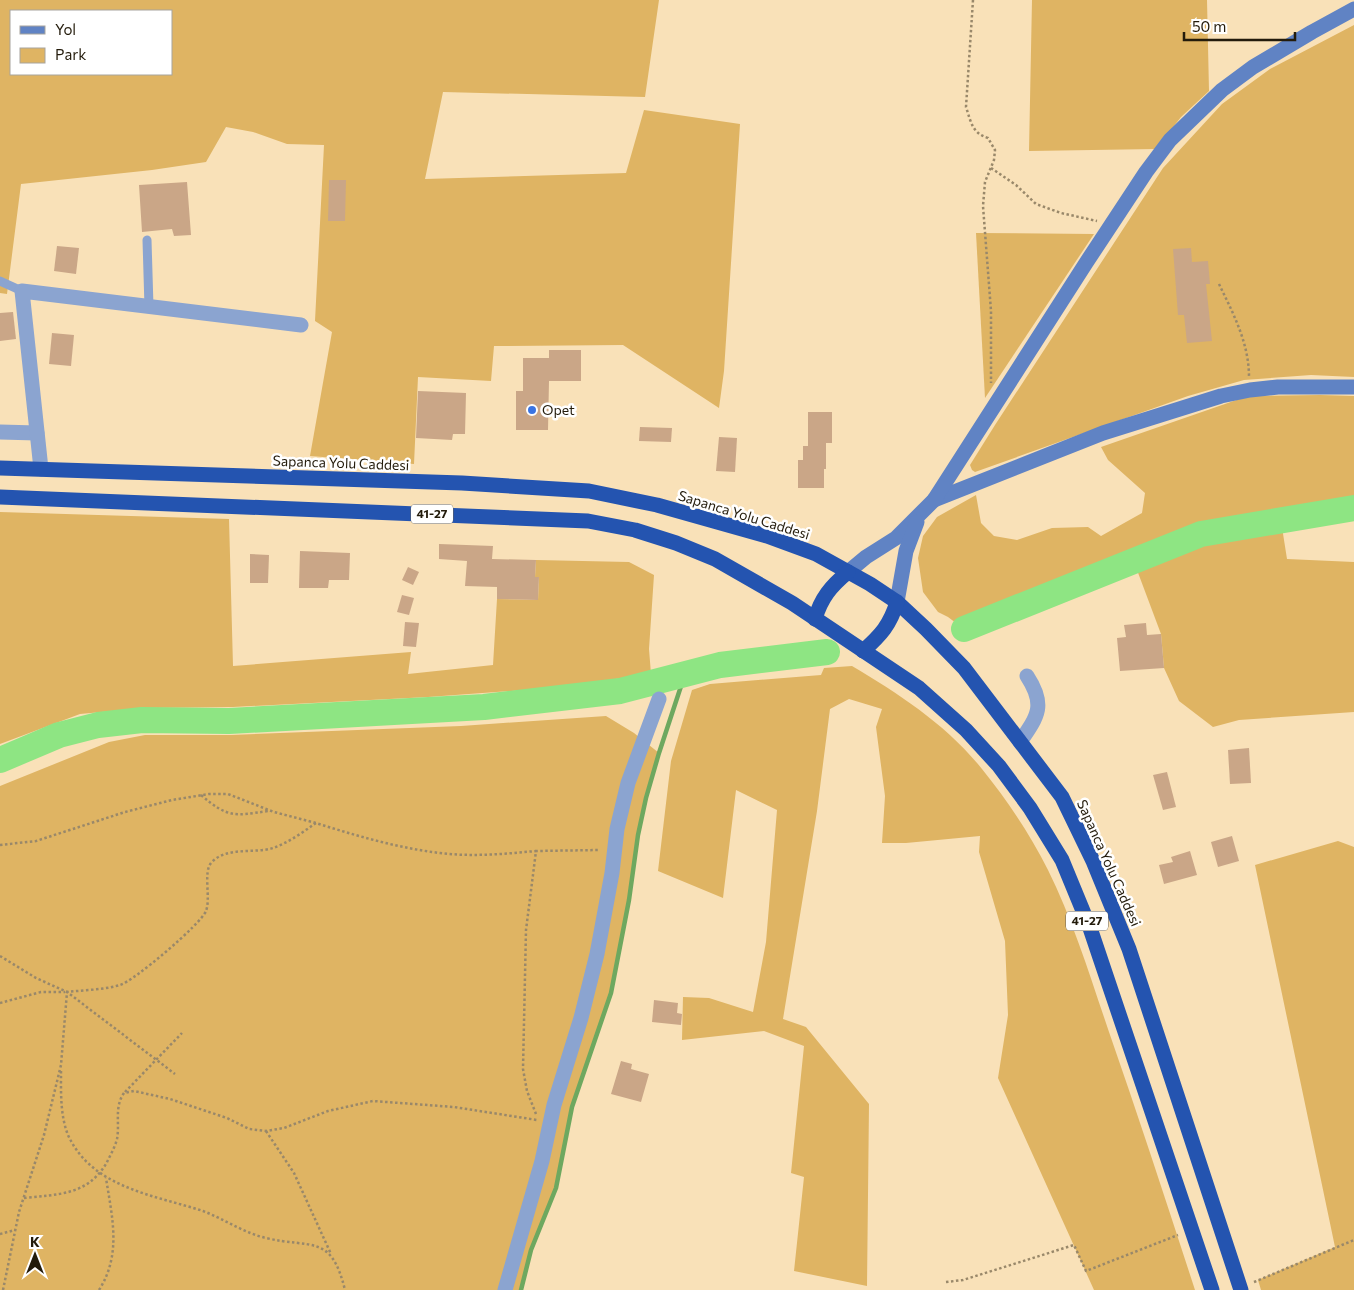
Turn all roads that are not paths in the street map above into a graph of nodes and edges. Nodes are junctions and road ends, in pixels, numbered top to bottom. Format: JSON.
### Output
{"nodes":[{"id":1,"x":1354,"y":9,"type":"edge"},
{"id":2,"x":147,"y":240,"type":"dead end"},
{"id":3,"x":0,"y":281,"type":"edge"},
{"id":4,"x":22,"y":291,"type":"junction"},
{"id":5,"x":149,"y":307,"type":"junction"},
{"id":6,"x":301,"y":325,"type":"dead end"},
{"id":7,"x":1354,"y":387,"type":"edge"},
{"id":8,"x":0,"y":432,"type":"edge"},
{"id":9,"x":37,"y":433,"type":"junction"},
{"id":10,"x":0,"y":468,"type":"edge"},
{"id":11,"x":41,"y":469,"type":"junction"},
{"id":12,"x":0,"y":497,"type":"edge"},
{"id":13,"x":934,"y":500,"type":"junction"},
{"id":14,"x":920,"y":516,"type":"junction"},
{"id":15,"x":848,"y":572,"type":"junction"},
{"id":16,"x":897,"y":602,"type":"junction"},
{"id":17,"x":816,"y":619,"type":"junction"},
{"id":18,"x":863,"y":651,"type":"junction"},
{"id":19,"x":1027,"y":676,"type":"dead end"},
{"id":20,"x":659,"y":699,"type":"dead end"},
{"id":21,"x":1020,"y":742,"type":"junction"},
{"id":22,"x":1240,"y":1289,"type":"edge"},
{"id":23,"x":505,"y":1290,"type":"edge"},
{"id":24,"x":1212,"y":1290,"type":"edge"}],
"edges":[{"from":1,"to":13,"type":"street"},
{"from":2,"to":5,"type":"lane"},
{"from":3,"to":4,"type":"lane"},
{"from":4,"to":5,"type":"street"},
{"from":4,"to":9,"type":"street"},
{"from":5,"to":6,"type":"street"},
{"from":7,"to":13,"type":"street"},
{"from":8,"to":9,"type":"street"},
{"from":9,"to":11,"type":"street"},
{"from":10,"to":11,"type":"highway","name":"Sapanca Yolu Caddesi"},
{"from":11,"to":15,"type":"highway","name":"Sapanca Yolu Caddesi"},
{"from":12,"to":17,"type":"highway","number":"41-27"},
{"from":13,"to":14,"type":"street"},
{"from":14,"to":15,"type":"street"},
{"from":14,"to":16,"type":"street"},
{"from":15,"to":16,"type":"highway","name":"Sapanca Yolu Caddesi"},
{"from":15,"to":17,"type":"highway"},
{"from":16,"to":18,"type":"highway"},
{"from":16,"to":21,"type":"highway","name":"Sapanca Yolu Caddesi"},
{"from":17,"to":18,"type":"highway","number":"41-27"},
{"from":18,"to":24,"type":"highway","number":"41-27"},
{"from":19,"to":21,"type":"street"},
{"from":20,"to":23,"type":"street"},
{"from":21,"to":22,"type":"highway","name":"Sapanca Yolu Caddesi","number":"41-27"}]}
